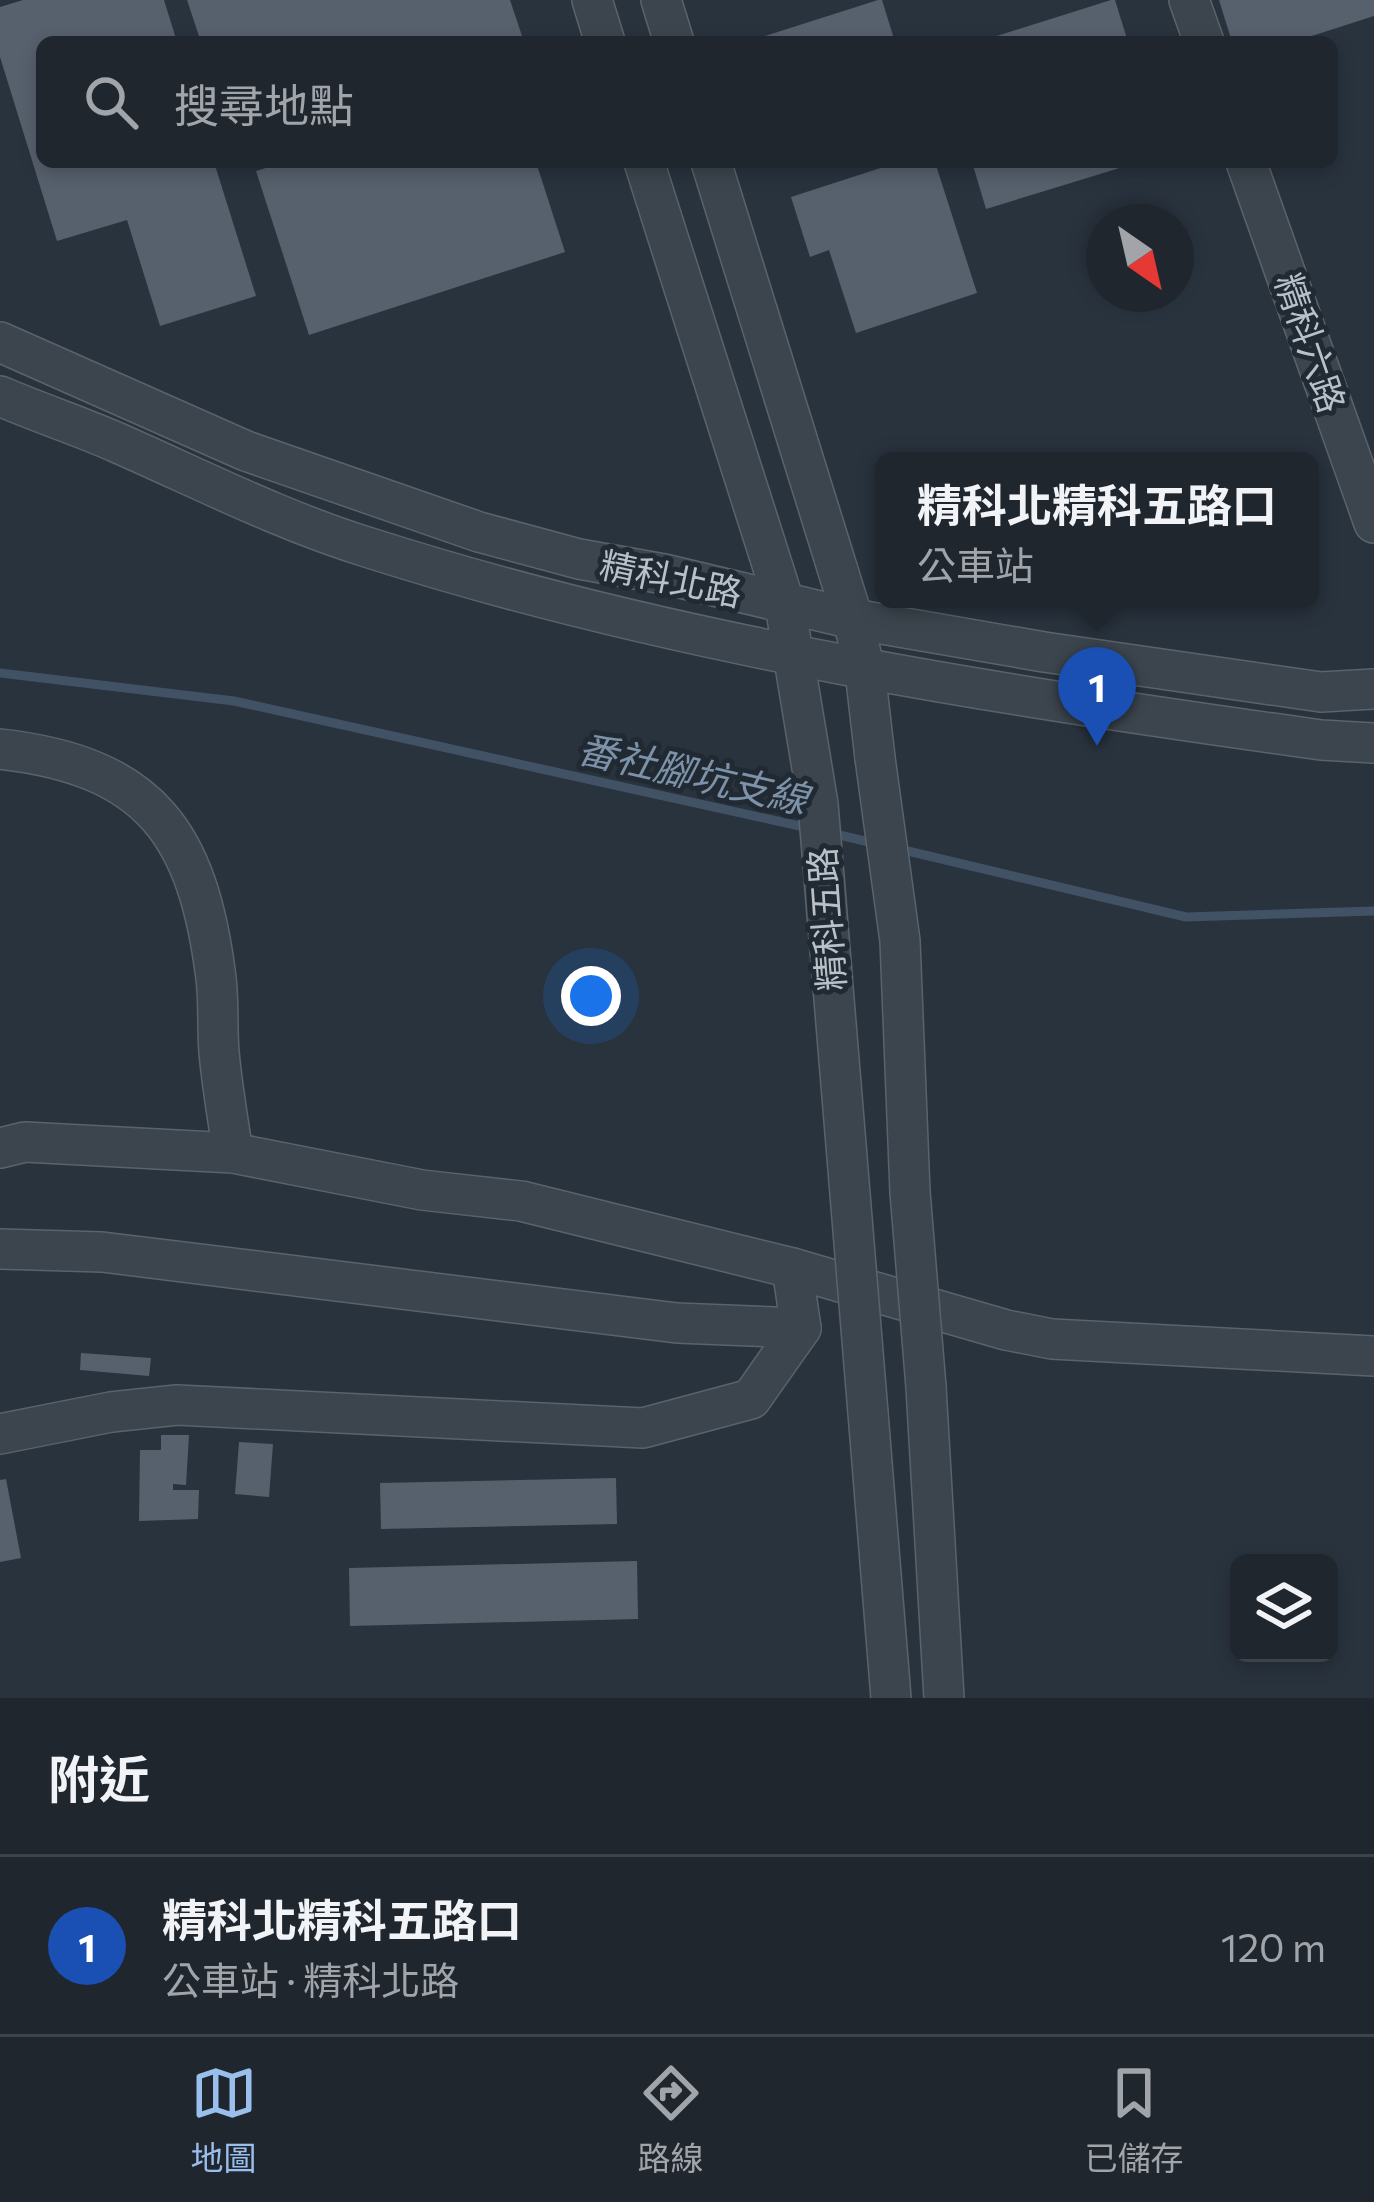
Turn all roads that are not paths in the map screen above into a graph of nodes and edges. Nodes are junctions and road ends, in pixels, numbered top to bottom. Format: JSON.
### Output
{"nodes":[{"id":1,"x":592,"y":0,"type":"edge"},
{"id":2,"x":661,"y":0,"type":"edge"},
{"id":3,"x":1189,"y":0,"type":"edge"},
{"id":4,"x":603,"y":36,"type":"edge"},
{"id":5,"x":672,"y":36,"type":"edge"},
{"id":6,"x":1202,"y":36,"type":"edge"},
{"id":7,"x":646,"y":168,"type":"edge"},
{"id":8,"x":713,"y":168,"type":"edge"},
{"id":9,"x":1248,"y":168,"type":"edge"},
{"id":10,"x":0,"y":342,"type":"edge"},
{"id":11,"x":0,"y":396,"type":"edge"},
{"id":12,"x":1374,"y":524,"type":"edge"},
{"id":13,"x":785,"y":605,"type":"junction"},
{"id":14,"x":853,"y":619,"type":"junction"},
{"id":15,"x":793,"y":657,"type":"junction"},
{"id":16,"x":865,"y":671,"type":"junction"},
{"id":17,"x":1374,"y":689,"type":"edge"},
{"id":18,"x":1374,"y":742,"type":"edge"},
{"id":19,"x":0,"y":749,"type":"edge"},
{"id":20,"x":0,"y":1148,"type":"edge"},
{"id":21,"x":232,"y":1153,"type":"junction"},
{"id":22,"x":0,"y":1249,"type":"edge"},
{"id":23,"x":792,"y":1268,"type":"junction"},
{"id":24,"x":801,"y":1328,"type":"junction"},
{"id":25,"x":1374,"y":1356,"type":"edge"},
{"id":26,"x":0,"y":1434,"type":"edge"},
{"id":27,"x":891,"y":1698,"type":"edge"},
{"id":28,"x":944,"y":1698,"type":"edge"}],
"edges":[{"from":1,"to":4,"type":"street"},
{"from":2,"to":5,"type":"street"},
{"from":3,"to":6,"type":"street"},
{"from":7,"to":13,"type":"street","name":"精科五路"},
{"from":8,"to":14,"type":"street","name":"精科五路"},
{"from":9,"to":12,"type":"street","name":"精科六路"},
{"from":10,"to":13,"type":"street","name":"精科北路"},
{"from":11,"to":15,"type":"street","name":"精科北路"},
{"from":13,"to":14,"type":"street","name":"精科北路"},
{"from":13,"to":15,"type":"street","name":"精科五路"},
{"from":14,"to":16,"type":"street","name":"精科五路"},
{"from":14,"to":17,"type":"street","name":"精科北路"},
{"from":15,"to":16,"type":"street","name":"精科北路"},
{"from":15,"to":27,"type":"street","name":"精科五路","bridge":true},
{"from":16,"to":18,"type":"street","name":"精科北路"},
{"from":16,"to":28,"type":"street","name":"精科五路","bridge":true},
{"from":19,"to":21,"type":"street"},
{"from":20,"to":21,"type":"street"},
{"from":21,"to":23,"type":"street"},
{"from":22,"to":24,"type":"street"},
{"from":23,"to":24,"type":"street"},
{"from":23,"to":25,"type":"street"},
{"from":24,"to":26,"type":"street"}]}
